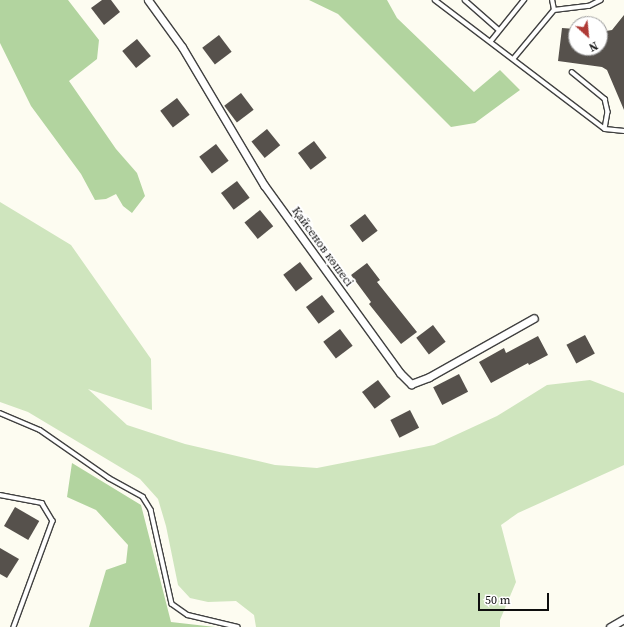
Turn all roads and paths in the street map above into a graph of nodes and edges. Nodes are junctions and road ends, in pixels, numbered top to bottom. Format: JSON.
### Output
{"nodes":[{"id":1,"x":148,"y":0,"type":"edge"},
{"id":2,"x":434,"y":0,"type":"edge"},
{"id":3,"x":465,"y":0,"type":"edge"},
{"id":4,"x":524,"y":0,"type":"edge"},
{"id":5,"x":552,"y":0,"type":"edge"},
{"id":6,"x":601,"y":0,"type":"edge"},
{"id":7,"x":554,"y":10,"type":"junction"},
{"id":8,"x":499,"y":30,"type":"junction"},
{"id":9,"x":491,"y":41,"type":"junction"},
{"id":10,"x":514,"y":58,"type":"junction"},
{"id":11,"x":572,"y":72,"type":"dead end"},
{"id":12,"x":605,"y":129,"type":"junction"},
{"id":13,"x":624,"y":131,"type":"edge"},
{"id":14,"x":534,"y":318,"type":"dead end"},
{"id":15,"x":0,"y":413,"type":"edge"},
{"id":16,"x":1,"y":497,"type":"edge"},
{"id":17,"x":624,"y":619,"type":"edge"},
{"id":18,"x":14,"y":627,"type":"edge"},
{"id":19,"x":238,"y":627,"type":"edge"},
{"id":20,"x":610,"y":627,"type":"edge"}],
"edges":[{"from":1,"to":14,"type":"street","name":"Қайсенов көшесі"},
{"from":2,"to":9,"type":"lane"},
{"from":3,"to":8,"type":"lane"},
{"from":4,"to":8,"type":"lane"},
{"from":5,"to":7,"type":"lane"},
{"from":6,"to":7,"type":"lane"},
{"from":7,"to":10,"type":"lane"},
{"from":8,"to":9,"type":"lane"},
{"from":9,"to":10,"type":"lane"},
{"from":10,"to":12,"type":"lane"},
{"from":11,"to":12,"type":"lane"},
{"from":12,"to":13,"type":"lane"},
{"from":15,"to":19,"type":"lane"},
{"from":16,"to":18,"type":"lane"},
{"from":17,"to":20,"type":"street"}]}
